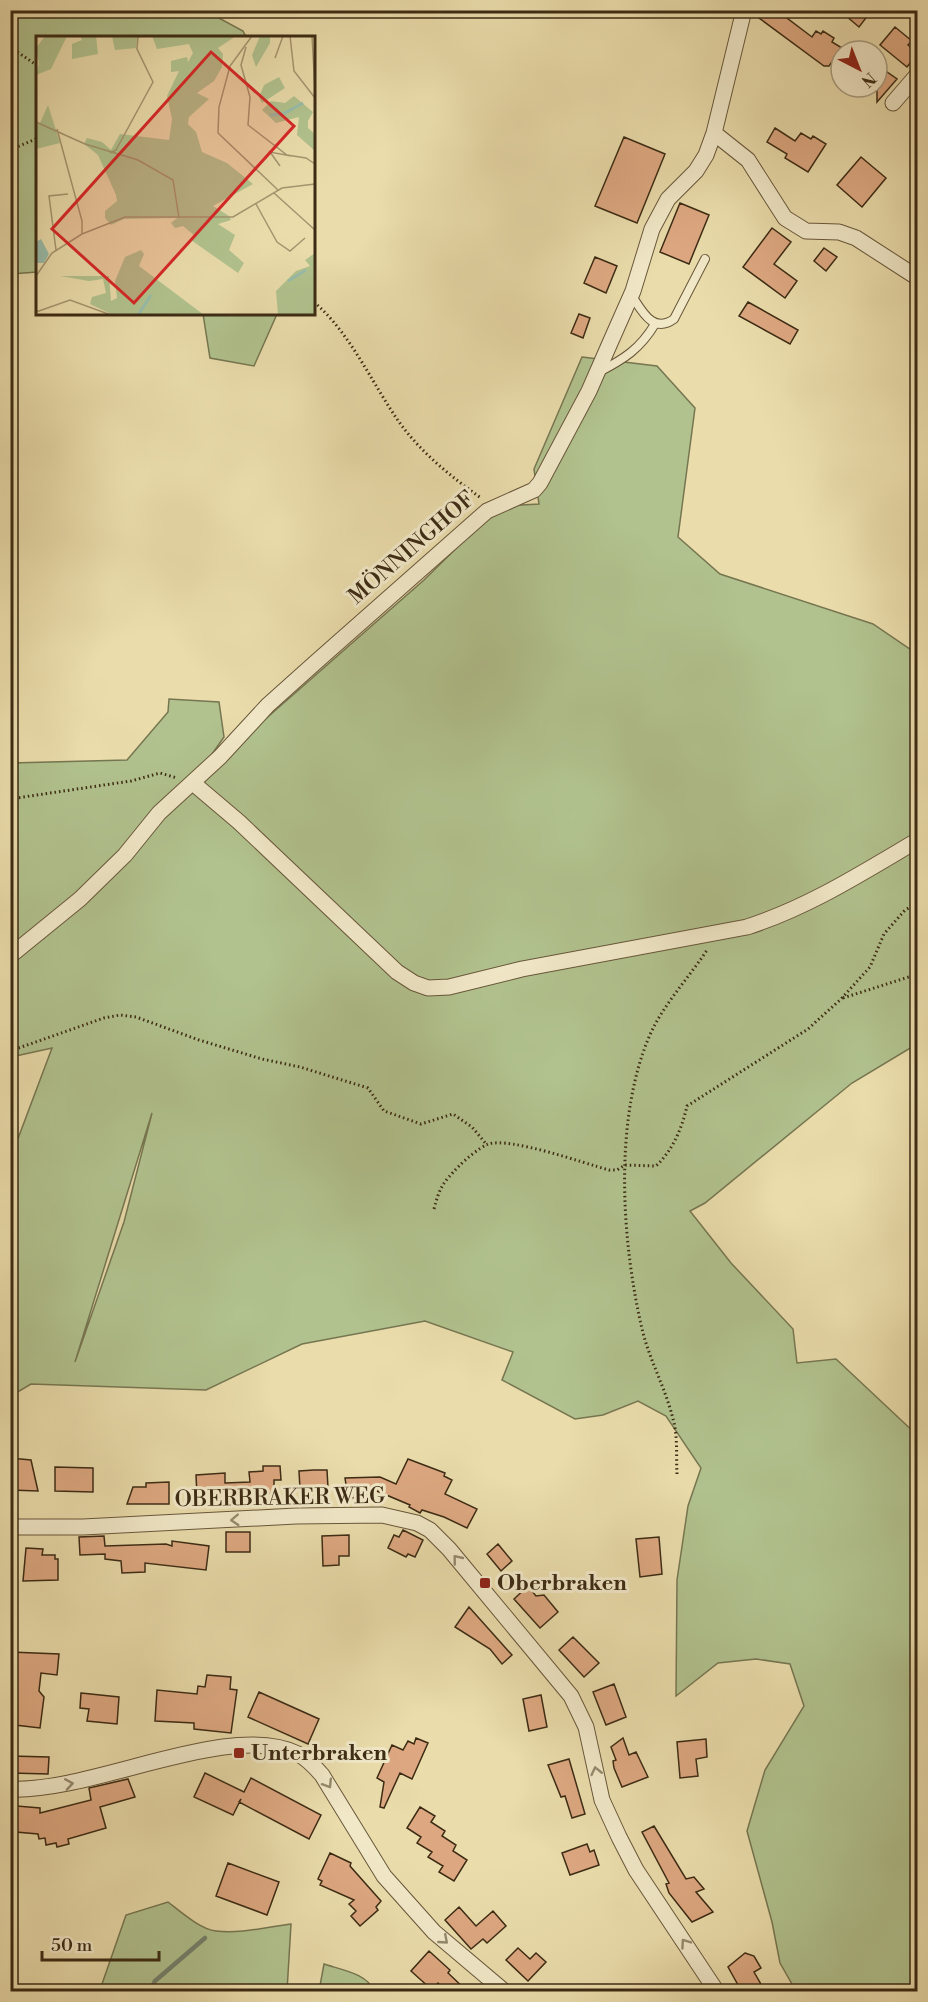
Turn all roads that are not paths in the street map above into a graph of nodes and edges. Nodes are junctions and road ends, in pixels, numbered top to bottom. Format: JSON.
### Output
{"nodes":[{"id":1,"x":744,"y":10,"type":"edge"},
{"id":2,"x":918,"y":74,"type":"edge"},
{"id":3,"x":893,"y":103,"type":"dead end"},
{"id":4,"x":714,"y":133,"type":"junction"},
{"id":5,"x":705,"y":259,"type":"dead end"},
{"id":6,"x":918,"y":278,"type":"edge"},
{"id":7,"x":631,"y":294,"type":"junction"},
{"id":8,"x":655,"y":324,"type":"junction"},
{"id":9,"x":595,"y":374,"type":"junction"},
{"id":10,"x":193,"y":783,"type":"junction"},
{"id":11,"x":918,"y":840,"type":"edge"},
{"id":12,"x":10,"y":956,"type":"edge"},
{"id":13,"x":10,"y":1527,"type":"edge"},
{"id":14,"x":10,"y":1789,"type":"edge"},
{"id":15,"x":505,"y":1992,"type":"edge"},
{"id":16,"x":717,"y":1992,"type":"edge"}],
"edges":[{"from":1,"to":4,"type":"street","name":"MÖNNINGHOF"},
{"from":2,"to":3,"type":"street"},
{"from":4,"to":6,"type":"street"},
{"from":4,"to":7,"type":"street","name":"MÖNNINGHOF"},
{"from":5,"to":8,"type":"lane"},
{"from":7,"to":8,"type":"lane"},
{"from":7,"to":9,"type":"street","name":"MÖNNINGHOF"},
{"from":8,"to":9,"type":"lane"},
{"from":9,"to":10,"type":"street","name":"MÖNNINGHOF"},
{"from":10,"to":11,"type":"street"},
{"from":10,"to":12,"type":"street","name":"MÖNNINGHOF"},
{"from":16,"to":13,"type":"street","name":"OBERBRAKER WEG","one_way":true},
{"from":14,"to":15,"type":"street","one_way":true}]}
